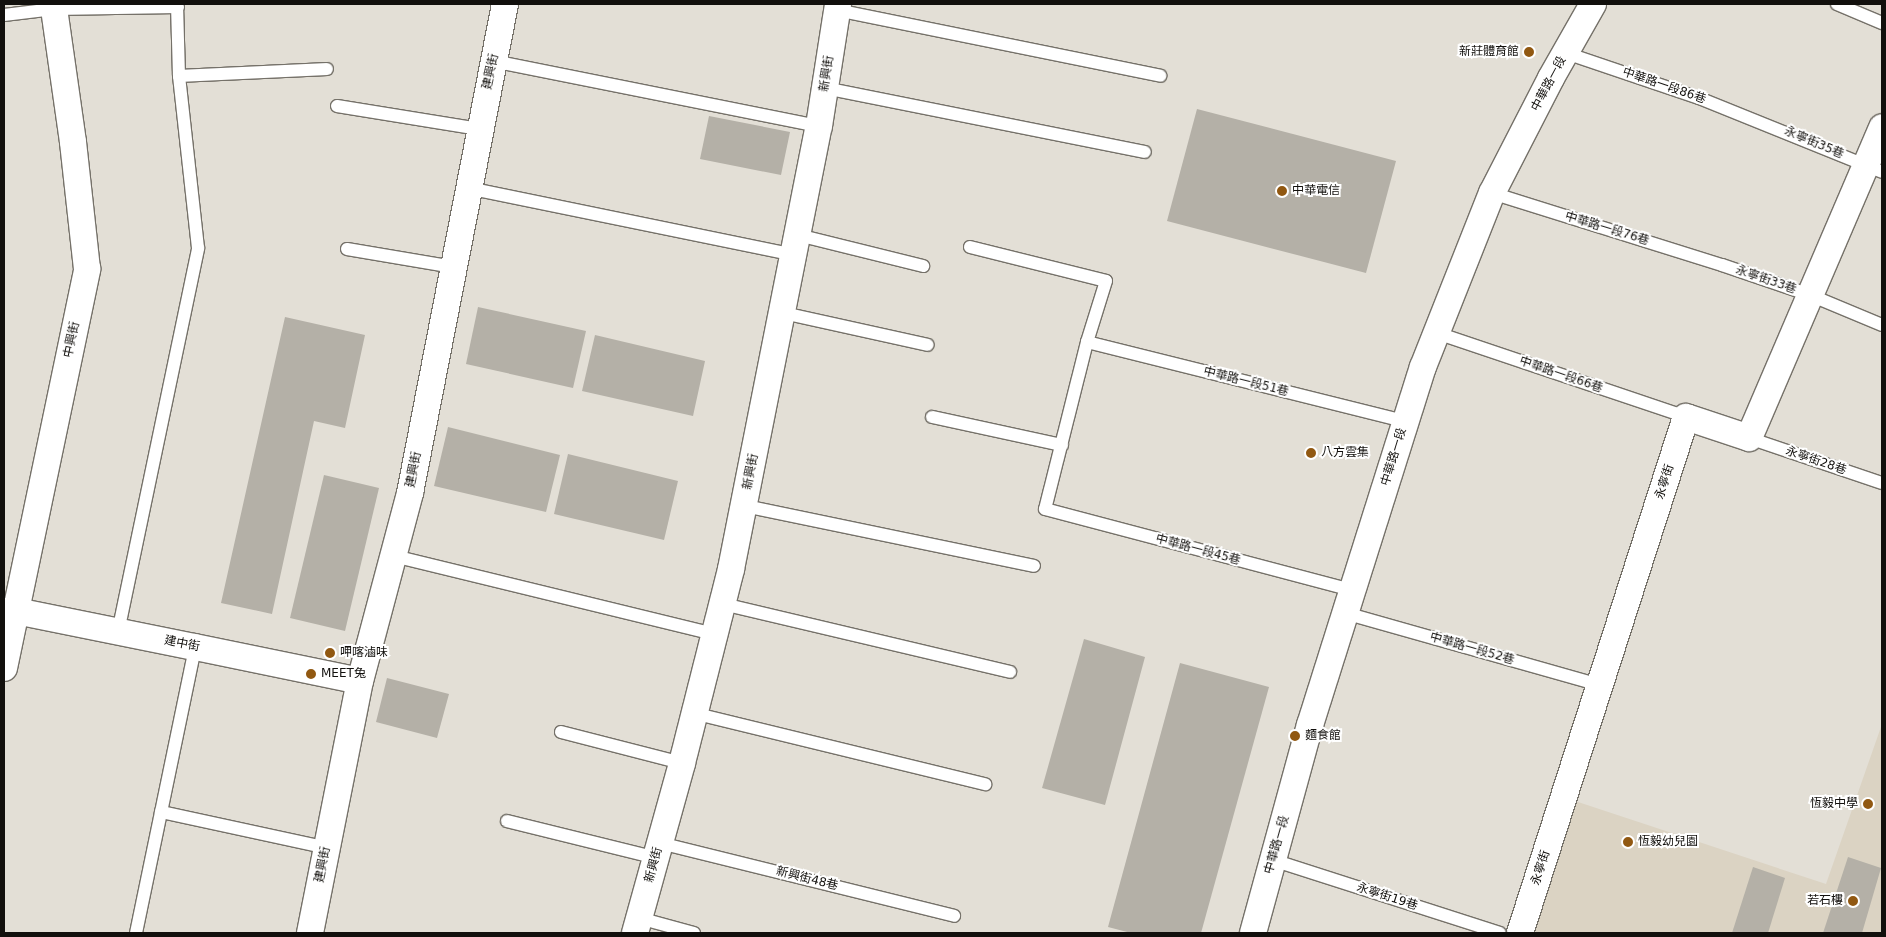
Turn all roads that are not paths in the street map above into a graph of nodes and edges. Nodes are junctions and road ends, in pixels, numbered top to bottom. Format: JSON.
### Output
{"nodes":[{"id":1,"x":505,"y":4,"type":"edge"},
{"id":2,"x":1593,"y":4,"type":"edge"},
{"id":3,"x":1837,"y":4,"type":"edge"},
{"id":4,"x":177,"y":5,"type":"edge"},
{"id":5,"x":837,"y":7,"type":"edge"},
{"id":6,"x":54,"y":9,"type":"junction"},
{"id":7,"x":4,"y":15,"type":"edge"},
{"id":8,"x":1882,"y":22,"type":"edge"},
{"id":9,"x":1566,"y":53,"type":"junction"},
{"id":10,"x":493,"y":61,"type":"junction"},
{"id":11,"x":327,"y":69,"type":"dead end"},
{"id":12,"x":179,"y":76,"type":"junction"},
{"id":13,"x":1160,"y":76,"type":"dead end"},
{"id":14,"x":824,"y":88,"type":"junction"},
{"id":15,"x":337,"y":106,"type":"dead end"},
{"id":16,"x":1762,"y":122,"type":"joint"},
{"id":17,"x":819,"y":126,"type":"junction"},
{"id":18,"x":1882,"y":127,"type":"edge"},
{"id":19,"x":479,"y":129,"type":"junction"},
{"id":20,"x":1145,"y":152,"type":"dead end"},
{"id":21,"x":1874,"y":168,"type":"edge"},
{"id":22,"x":468,"y":188,"type":"junction"},
{"id":23,"x":1492,"y":193,"type":"junction"},
{"id":24,"x":796,"y":245,"type":"junction"},
{"id":25,"x":970,"y":247,"type":"dead end"},
{"id":26,"x":347,"y":249,"type":"dead end"},
{"id":27,"x":1722,"y":265,"type":"joint"},
{"id":28,"x":923,"y":266,"type":"dead end"},
{"id":29,"x":453,"y":267,"type":"junction"},
{"id":30,"x":1810,"y":295,"type":"junction"},
{"id":31,"x":783,"y":313,"type":"junction"},
{"id":32,"x":1882,"y":325,"type":"edge"},
{"id":33,"x":1437,"y":333,"type":"junction"},
{"id":34,"x":1087,"y":342,"type":"junction"},
{"id":35,"x":928,"y":345,"type":"dead end"},
{"id":36,"x":932,"y":417,"type":"dead end"},
{"id":37,"x":1686,"y":417,"type":"junction"},
{"id":38,"x":1405,"y":421,"type":"junction"},
{"id":39,"x":1749,"y":438,"type":"junction"},
{"id":40,"x":1062,"y":445,"type":"junction"},
{"id":41,"x":1882,"y":483,"type":"edge"},
{"id":42,"x":745,"y":506,"type":"junction"},
{"id":43,"x":394,"y":556,"type":"junction"},
{"id":44,"x":1034,"y":566,"type":"dead end"},
{"id":45,"x":1348,"y":601,"type":"junction"},
{"id":46,"x":723,"y":604,"type":"junction"},
{"id":47,"x":10,"y":611,"type":"edge"},
{"id":48,"x":118,"y":632,"type":"junction"},
{"id":49,"x":714,"y":634,"type":"junction"},
{"id":50,"x":196,"y":647,"type":"junction"},
{"id":51,"x":4,"y":668,"type":"edge"},
{"id":52,"x":1010,"y":672,"type":"dead end"},
{"id":53,"x":360,"y":681,"type":"junction"},
{"id":54,"x":1600,"y":685,"type":"junction"},
{"id":55,"x":693,"y":713,"type":"junction"},
{"id":56,"x":561,"y":732,"type":"dead end"},
{"id":57,"x":682,"y":763,"type":"junction"},
{"id":58,"x":985,"y":784,"type":"dead end"},
{"id":59,"x":161,"y":812,"type":"junction"},
{"id":60,"x":507,"y":821,"type":"dead end"},
{"id":61,"x":327,"y":848,"type":"junction"},
{"id":62,"x":659,"y":851,"type":"junction"},
{"id":63,"x":1273,"y":860,"type":"junction"},
{"id":64,"x":954,"y":916,"type":"dead end"},
{"id":65,"x":637,"y":926,"type":"edge"},
{"id":66,"x":136,"y":933,"type":"edge"},
{"id":67,"x":310,"y":933,"type":"edge"},
{"id":68,"x":694,"y":933,"type":"edge"},
{"id":69,"x":1253,"y":933,"type":"edge"},
{"id":70,"x":1500,"y":933,"type":"edge"},
{"id":71,"x":1520,"y":933,"type":"edge"}],
"edges":[{"from":1,"to":10,"type":"street","name":"建興街"},
{"from":2,"to":9,"type":"street","name":"中華路一段"},
{"from":3,"to":8,"type":"lane"},
{"from":4,"to":6,"type":"lane"},
{"from":4,"to":12,"type":"lane"},
{"from":5,"to":13,"type":"lane"},
{"from":5,"to":14,"type":"street","name":"新興街"},
{"from":6,"to":7,"type":"lane"},
{"from":6,"to":47,"type":"street","name":"中興街"},
{"from":9,"to":16,"type":"lane","name":"中華路一段86巷"},
{"from":9,"to":23,"type":"street","name":"中華路一段"},
{"from":10,"to":17,"type":"lane"},
{"from":10,"to":19,"type":"street","name":"建興街"},
{"from":11,"to":12,"type":"lane"},
{"from":12,"to":48,"type":"lane"},
{"from":14,"to":17,"type":"street","name":"新興街"},
{"from":14,"to":20,"type":"lane"},
{"from":15,"to":19,"type":"lane"},
{"from":16,"to":21,"type":"lane","name":"永寧街35巷"},
{"from":17,"to":24,"type":"street","name":"新興街"},
{"from":18,"to":21,"type":"street"},
{"from":19,"to":22,"type":"street","name":"建興街"},
{"from":21,"to":30,"type":"street"},
{"from":22,"to":24,"type":"lane"},
{"from":22,"to":29,"type":"street","name":"建興街"},
{"from":23,"to":27,"type":"lane","name":"中華路一段76巷"},
{"from":23,"to":33,"type":"street","name":"中華路一段"},
{"from":24,"to":28,"type":"lane"},
{"from":24,"to":31,"type":"street","name":"新興街"},
{"from":25,"to":34,"type":"lane"},
{"from":26,"to":29,"type":"lane"},
{"from":27,"to":30,"type":"lane","name":"永寧街33巷"},
{"from":29,"to":43,"type":"street","name":"建興街"},
{"from":30,"to":32,"type":"lane","name":"永寧街33巷"},
{"from":30,"to":39,"type":"street"},
{"from":31,"to":35,"type":"lane"},
{"from":31,"to":42,"type":"street","name":"新興街"},
{"from":33,"to":37,"type":"lane","name":"中華路一段66巷"},
{"from":33,"to":38,"type":"street","name":"中華路一段"},
{"from":34,"to":38,"type":"lane","name":"中華路一段51巷"},
{"from":34,"to":40,"type":"lane"},
{"from":36,"to":40,"type":"lane"},
{"from":37,"to":39,"type":"street"},
{"from":37,"to":54,"type":"street","name":"永寧街"},
{"from":38,"to":45,"type":"street","name":"中華路一段"},
{"from":39,"to":41,"type":"lane","name":"永寧街28巷"},
{"from":40,"to":45,"type":"lane","name":"中華路一段45巷"},
{"from":42,"to":44,"type":"lane"},
{"from":42,"to":46,"type":"street","name":"新興街"},
{"from":43,"to":49,"type":"lane"},
{"from":43,"to":53,"type":"street","name":"建興街"},
{"from":45,"to":54,"type":"lane","name":"中華路一段52巷"},
{"from":45,"to":63,"type":"street","name":"中華路一段"},
{"from":46,"to":49,"type":"street","name":"新興街"},
{"from":46,"to":52,"type":"lane"},
{"from":47,"to":48,"type":"street","name":"建中街"},
{"from":47,"to":51,"type":"street","name":"中興街"},
{"from":48,"to":50,"type":"street","name":"建中街"},
{"from":49,"to":55,"type":"street","name":"新興街"},
{"from":50,"to":53,"type":"street","name":"建中街"},
{"from":50,"to":59,"type":"lane"},
{"from":53,"to":61,"type":"street","name":"建興街"},
{"from":54,"to":71,"type":"street","name":"永寧街"},
{"from":55,"to":57,"type":"street","name":"新興街"},
{"from":55,"to":58,"type":"lane"},
{"from":56,"to":57,"type":"lane"},
{"from":57,"to":62,"type":"street","name":"新興街"},
{"from":59,"to":61,"type":"lane"},
{"from":59,"to":66,"type":"lane"},
{"from":60,"to":62,"type":"lane","name":"新興街48巷"},
{"from":61,"to":67,"type":"street","name":"建興街"},
{"from":62,"to":64,"type":"lane","name":"新興街48巷"},
{"from":62,"to":65,"type":"street","name":"新興街"},
{"from":63,"to":69,"type":"street","name":"中華路一段"},
{"from":63,"to":70,"type":"lane","name":"永寧街19巷"},
{"from":65,"to":68,"type":"lane"}]}
